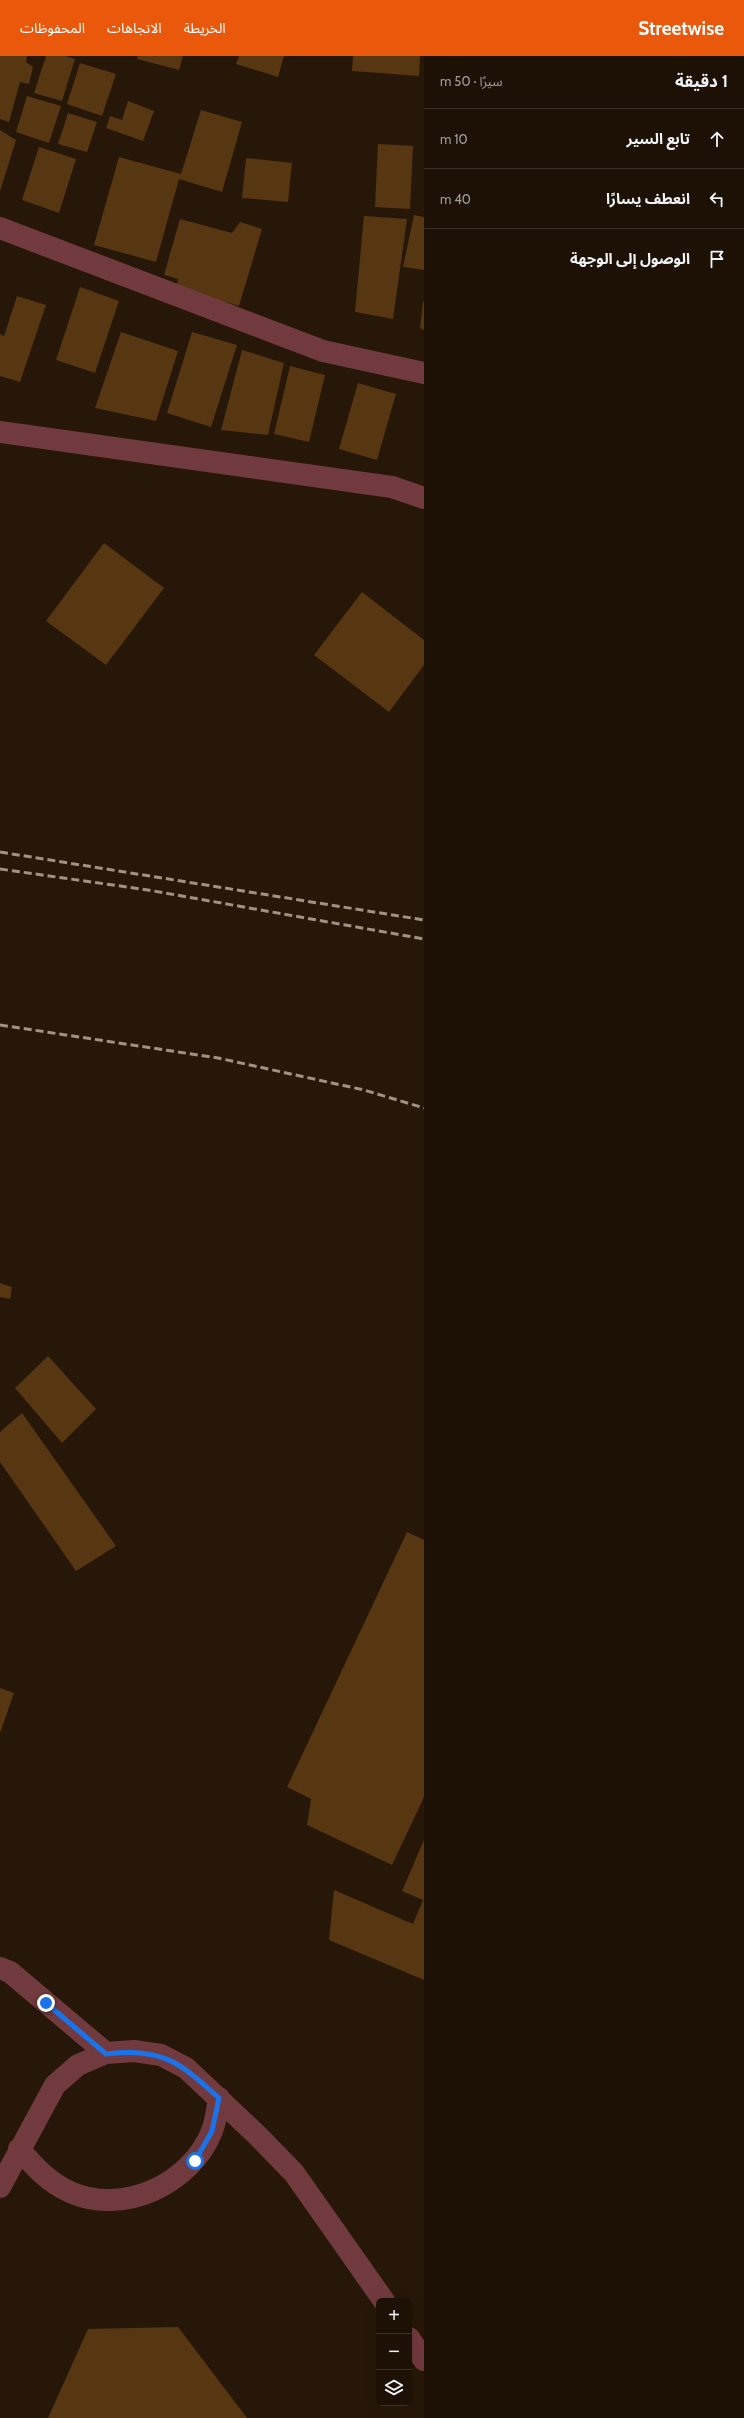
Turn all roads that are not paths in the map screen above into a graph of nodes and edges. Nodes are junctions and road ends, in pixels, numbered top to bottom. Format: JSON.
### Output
{"nodes":[{"id":1,"x":0,"y":228,"type":"edge"},
{"id":2,"x":424,"y":373,"type":"edge"},
{"id":3,"x":0,"y":432,"type":"edge"},
{"id":4,"x":424,"y":498,"type":"edge"},
{"id":5,"x":0,"y":1968,"type":"edge"},
{"id":6,"x":106,"y":2054,"type":"junction"},
{"id":7,"x":219,"y":2098,"type":"junction"},
{"id":8,"x":19,"y":2149,"type":"junction"},
{"id":9,"x":0,"y":2187,"type":"edge"},
{"id":10,"x":382,"y":2298,"type":"edge"},
{"id":11,"x":412,"y":2342,"type":"edge"},
{"id":12,"x":424,"y":2360,"type":"edge"}],
"edges":[{"from":1,"to":2,"type":"street"},
{"from":3,"to":4,"type":"street"},
{"from":5,"to":6,"type":"street"},
{"from":6,"to":7,"type":"street"},
{"from":6,"to":8,"type":"street"},
{"from":7,"to":8,"type":"street"},
{"from":7,"to":10,"type":"street"},
{"from":8,"to":9,"type":"street"},
{"from":11,"to":12,"type":"street"}]}
